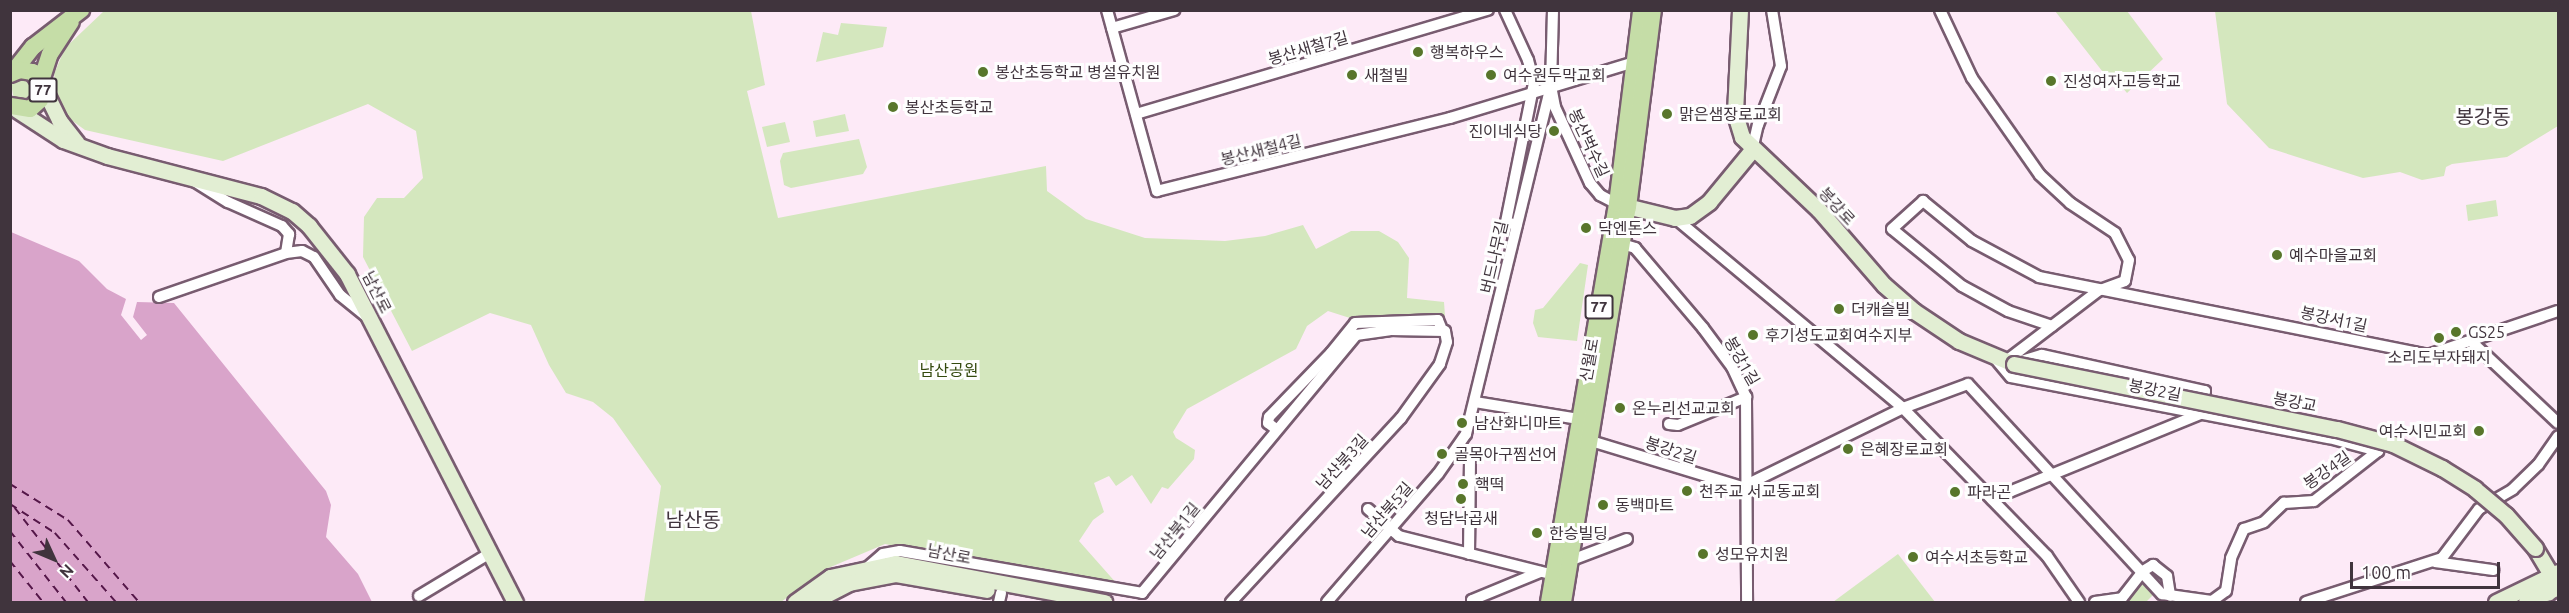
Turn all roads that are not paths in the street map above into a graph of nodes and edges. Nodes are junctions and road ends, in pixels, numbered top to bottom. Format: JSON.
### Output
{"nodes":[{"id":1,"x":1107,"y":10,"type":"edge"},
{"id":2,"x":1174,"y":10,"type":"edge"},
{"id":3,"x":1488,"y":10,"type":"edge"},
{"id":4,"x":1505,"y":10,"type":"edge"},
{"id":5,"x":1553,"y":10,"type":"edge"},
{"id":6,"x":1641,"y":10,"type":"edge"},
{"id":7,"x":1653,"y":10,"type":"edge"},
{"id":8,"x":1740,"y":10,"type":"edge"},
{"id":9,"x":1772,"y":10,"type":"edge"},
{"id":10,"x":1940,"y":10,"type":"edge"},
{"id":11,"x":79,"y":12,"type":"edge"},
{"id":12,"x":1112,"y":28,"type":"junction"},
{"id":13,"x":1634,"y":62,"type":"junction"},
{"id":14,"x":12,"y":73,"type":"edge"},
{"id":15,"x":42,"y":84,"type":"junction"},
{"id":16,"x":1551,"y":86,"type":"junction"},
{"id":17,"x":1534,"y":91,"type":"junction"},
{"id":18,"x":14,"y":108,"type":"edge"},
{"id":19,"x":1136,"y":114,"type":"junction"},
{"id":20,"x":77,"y":143,"type":"junction"},
{"id":21,"x":1752,"y":150,"type":"junction"},
{"id":22,"x":185,"y":175,"type":"junction"},
{"id":23,"x":1623,"y":205,"type":"junction"},
{"id":24,"x":1675,"y":218,"type":"junction"},
{"id":25,"x":1517,"y":225,"type":"junction"},
{"id":26,"x":1622,"y":244,"type":"junction"},
{"id":27,"x":286,"y":253,"type":"junction"},
{"id":28,"x":2098,"y":291,"type":"junction"},
{"id":29,"x":159,"y":297,"type":"dead end"},
{"id":30,"x":2559,"y":311,"type":"edge"},
{"id":31,"x":371,"y":321,"type":"junction"},
{"id":32,"x":2052,"y":326,"type":"junction"},
{"id":33,"x":2472,"y":342,"type":"junction"},
{"id":34,"x":2005,"y":361,"type":"junction"},
{"id":35,"x":1746,"y":397,"type":"junction"},
{"id":36,"x":1475,"y":402,"type":"junction"},
{"id":37,"x":1903,"y":408,"type":"junction"},
{"id":38,"x":2200,"y":414,"type":"junction"},
{"id":39,"x":1579,"y":418,"type":"junction"},
{"id":40,"x":2559,"y":423,"type":"edge"},
{"id":41,"x":1669,"y":424,"type":"dead end"},
{"id":42,"x":1276,"y":429,"type":"joint"},
{"id":43,"x":1466,"y":434,"type":"joint"},
{"id":44,"x":2559,"y":436,"type":"edge"},
{"id":45,"x":1591,"y":441,"type":"junction"},
{"id":46,"x":1460,"y":445,"type":"junction"},
{"id":47,"x":2054,"y":474,"type":"junction"},
{"id":48,"x":1746,"y":486,"type":"junction"},
{"id":49,"x":1992,"y":499,"type":"junction"},
{"id":50,"x":1368,"y":509,"type":"dead end"},
{"id":51,"x":1390,"y":528,"type":"junction"},
{"id":52,"x":1626,"y":539,"type":"dead end"},
{"id":53,"x":490,"y":553,"type":"junction"},
{"id":54,"x":1469,"y":554,"type":"junction"},
{"id":55,"x":1569,"y":561,"type":"junction"},
{"id":56,"x":2435,"y":562,"type":"junction"},
{"id":57,"x":869,"y":566,"type":"junction"},
{"id":58,"x":2493,"y":570,"type":"dead end"},
{"id":59,"x":2143,"y":571,"type":"junction"},
{"id":60,"x":1547,"y":574,"type":"junction"},
{"id":61,"x":2554,"y":586,"type":"edge"},
{"id":62,"x":2166,"y":595,"type":"junction"},
{"id":63,"x":419,"y":596,"type":"dead end"},
{"id":64,"x":1000,"y":598,"type":"edge"},
{"id":65,"x":819,"y":600,"type":"edge"},
{"id":66,"x":1747,"y":602,"type":"edge"},
{"id":67,"x":515,"y":603,"type":"edge"},
{"id":68,"x":795,"y":603,"type":"edge"},
{"id":69,"x":1052,"y":603,"type":"edge"},
{"id":70,"x":1104,"y":603,"type":"edge"},
{"id":71,"x":1231,"y":603,"type":"edge"},
{"id":72,"x":1327,"y":603,"type":"edge"},
{"id":73,"x":1473,"y":603,"type":"edge"},
{"id":74,"x":1549,"y":603,"type":"edge"},
{"id":75,"x":1563,"y":603,"type":"edge"},
{"id":76,"x":2079,"y":603,"type":"edge"},
{"id":77,"x":2095,"y":603,"type":"edge"},
{"id":78,"x":2154,"y":603,"type":"edge"},
{"id":79,"x":2306,"y":603,"type":"edge"},
{"id":80,"x":2496,"y":603,"type":"edge"},
{"id":81,"x":2526,"y":603,"type":"edge"}],
"edges":[{"from":1,"to":12,"type":"street","name":"봉산새철4길"},
{"from":2,"to":12,"type":"street"},
{"from":3,"to":19,"type":"street","name":"봉산새철7길"},
{"from":4,"to":17,"type":"street"},
{"from":5,"to":16,"type":"street","name":"봉산벅수길"},
{"from":6,"to":13,"type":"main road","name":"신월로","number":"77"},
{"from":7,"to":23,"type":"main road","name":"신월로","number":"77"},
{"from":8,"to":21,"type":"street","name":"봉강로"},
{"from":9,"to":21,"type":"street"},
{"from":10,"to":28,"type":"street"},
{"from":11,"to":14,"type":"main road","number":"77"},
{"from":11,"to":15,"type":"main road","number":"77"},
{"from":12,"to":19,"type":"street","name":"봉산새철4길"},
{"from":13,"to":16,"type":"street","name":"봉산새철4길"},
{"from":13,"to":23,"type":"main road","name":"신월로","number":"77"},
{"from":14,"to":15,"type":"main road","number":"77"},
{"from":15,"to":18,"type":"main road","number":"77"},
{"from":15,"to":20,"type":"street"},
{"from":16,"to":17,"type":"street","name":"봉산새철4길"},
{"from":16,"to":23,"type":"street","name":"봉산벅수길"},
{"from":16,"to":25,"type":"street","name":"버드나무길"},
{"from":17,"to":19,"type":"street","name":"봉산새철4길"},
{"from":17,"to":25,"type":"street"},
{"from":18,"to":20,"type":"street","name":"남산로"},
{"from":20,"to":22,"type":"street","name":"남산로"},
{"from":21,"to":24,"type":"street"},
{"from":21,"to":34,"type":"street","name":"봉강로"},
{"from":22,"to":27,"type":"street"},
{"from":22,"to":31,"type":"street","name":"남산로"},
{"from":23,"to":24,"type":"street"},
{"from":23,"to":26,"type":"main road","name":"신월로","number":"77"},
{"from":23,"to":39,"type":"main road","name":"신월로","number":"77"},
{"from":24,"to":37,"type":"street"},
{"from":25,"to":36,"type":"street","name":"버드나무길"},
{"from":26,"to":35,"type":"street","name":"봉강1길"},
{"from":26,"to":45,"type":"main road","name":"신월로","number":"77"},
{"from":27,"to":29,"type":"street"},
{"from":27,"to":31,"type":"street"},
{"from":28,"to":32,"type":"street"},
{"from":28,"to":32,"type":"street","name":"봉강서1길"},
{"from":28,"to":33,"type":"street","name":"봉강서1길"},
{"from":30,"to":33,"type":"street","name":"봉강서1길"},
{"from":31,"to":53,"type":"street","name":"남산로"},
{"from":32,"to":34,"type":"street"},
{"from":33,"to":40,"type":"street"},
{"from":34,"to":38,"type":"street","name":"봉강2길"},
{"from":34,"to":38,"type":"street"},
{"from":34,"to":61,"type":"street","name":"봉강교","bridge":true},
{"from":35,"to":41,"type":"street"},
{"from":35,"to":48,"type":"street","name":"봉강1길"},
{"from":36,"to":39,"type":"street"},
{"from":36,"to":43,"type":"street","name":"버드나무길"},
{"from":37,"to":47,"type":"street"},
{"from":37,"to":48,"type":"street"},
{"from":37,"to":49,"type":"street"},
{"from":38,"to":47,"type":"street","name":"봉강2길"},
{"from":38,"to":62,"type":"street","name":"봉강4길"},
{"from":39,"to":60,"type":"main road","name":"신월로","number":"77"},
{"from":42,"to":57,"type":"street","name":"남산북1길"},
{"from":42,"to":71,"type":"street","name":"남산북3길"},
{"from":43,"to":46,"type":"street","name":"남산북5길"},
{"from":44,"to":56,"type":"street"},
{"from":45,"to":48,"type":"street","name":"봉강2길"},
{"from":45,"to":55,"type":"main road","name":"신월로","number":"77"},
{"from":46,"to":51,"type":"street","name":"남산북5길"},
{"from":46,"to":54,"type":"street"},
{"from":47,"to":49,"type":"street","name":"봉강2길"},
{"from":47,"to":59,"type":"street"},
{"from":48,"to":66,"type":"street","name":"봉강1길"},
{"from":49,"to":76,"type":"street"},
{"from":50,"to":51,"type":"street"},
{"from":51,"to":54,"type":"street"},
{"from":51,"to":72,"type":"street","name":"남산북5길"},
{"from":52,"to":55,"type":"street"},
{"from":53,"to":63,"type":"street"},
{"from":53,"to":67,"type":"street","name":"남산로"},
{"from":54,"to":60,"type":"street"},
{"from":55,"to":75,"type":"main road","name":"신월로","number":"77"},
{"from":56,"to":58,"type":"street"},
{"from":56,"to":79,"type":"street"},
{"from":57,"to":68,"type":"street","name":"남산로"},
{"from":57,"to":70,"type":"street","name":"남산로"},
{"from":59,"to":62,"type":"street"},
{"from":59,"to":62,"type":"street"},
{"from":59,"to":77,"type":"street"},
{"from":60,"to":73,"type":"street"},
{"from":60,"to":74,"type":"main road","name":"신월로","number":"77"},
{"from":61,"to":80,"type":"street"},
{"from":61,"to":81,"type":"street"},
{"from":62,"to":78,"type":"street"},
{"from":64,"to":65,"type":"street","name":"남산로"},
{"from":64,"to":69,"type":"street","name":"남산로"}]}
